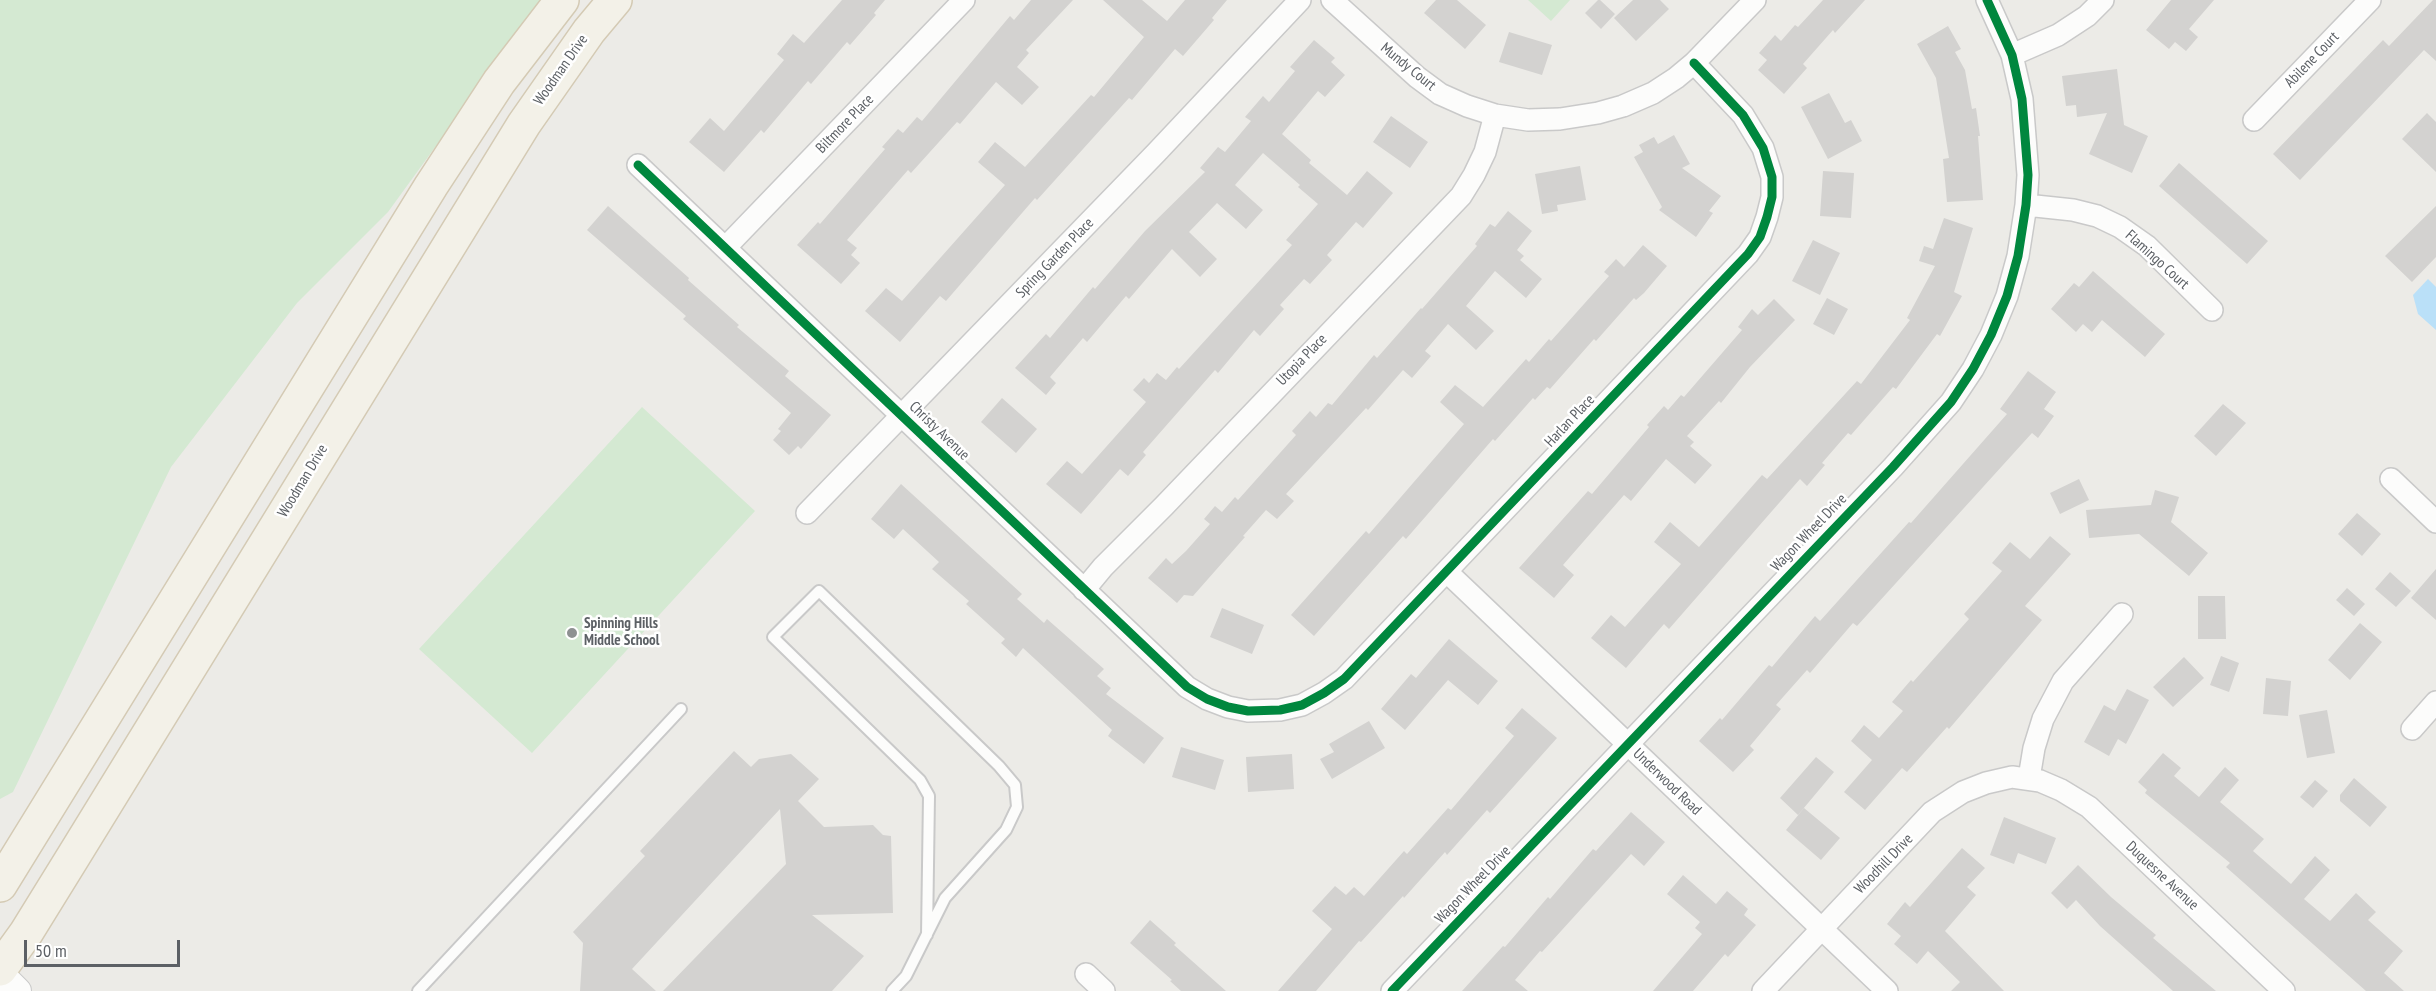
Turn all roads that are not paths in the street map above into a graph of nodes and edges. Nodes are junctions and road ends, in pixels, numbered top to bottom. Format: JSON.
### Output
{"nodes":[{"id":1,"x":562,"y":0,"type":"edge"},
{"id":2,"x":615,"y":0,"type":"edge"},
{"id":3,"x":964,"y":0,"type":"edge"},
{"id":4,"x":1300,"y":0,"type":"edge"},
{"id":5,"x":1332,"y":0,"type":"edge"},
{"id":6,"x":1755,"y":0,"type":"edge"},
{"id":7,"x":1987,"y":0,"type":"edge"},
{"id":8,"x":2103,"y":0,"type":"edge"},
{"id":9,"x":2370,"y":0,"type":"edge"},
{"id":10,"x":2012,"y":55,"type":"junction"},
{"id":11,"x":1694,"y":63,"type":"junction"},
{"id":12,"x":1495,"y":115,"type":"junction"},
{"id":13,"x":2254,"y":120,"type":"dead end"},
{"id":14,"x":638,"y":165,"type":"dead end"},
{"id":15,"x":2026,"y":205,"type":"junction"},
{"id":16,"x":726,"y":247,"type":"junction"},
{"id":17,"x":2212,"y":310,"type":"dead end"},
{"id":18,"x":902,"y":416,"type":"junction"},
{"id":19,"x":2391,"y":479,"type":"dead end"},
{"id":20,"x":807,"y":513,"type":"dead end"},
{"id":21,"x":2436,"y":522,"type":"edge"},
{"id":22,"x":1447,"y":572,"type":"junction"},
{"id":23,"x":1084,"y":590,"type":"junction"},
{"id":24,"x":2122,"y":614,"type":"dead end"},
{"id":25,"x":2436,"y":702,"type":"edge"},
{"id":26,"x":1228,"y":707,"type":"joint"},
{"id":27,"x":681,"y":709,"type":"dead end"},
{"id":28,"x":2412,"y":729,"type":"dead end"},
{"id":29,"x":1628,"y":744,"type":"junction"},
{"id":30,"x":2029,"y":778,"type":"junction"},
{"id":31,"x":0,"y":885,"type":"edge"},
{"id":32,"x":1821,"y":929,"type":"junction"},
{"id":33,"x":927,"y":935,"type":"junction"},
{"id":34,"x":0,"y":971,"type":"edge"},
{"id":35,"x":1086,"y":974,"type":"dead end"},
{"id":36,"x":18,"y":991,"type":"edge"},
{"id":37,"x":418,"y":991,"type":"edge"},
{"id":38,"x":892,"y":991,"type":"edge"},
{"id":39,"x":1104,"y":991,"type":"edge"},
{"id":40,"x":1392,"y":991,"type":"edge"},
{"id":41,"x":1763,"y":991,"type":"edge"},
{"id":42,"x":1887,"y":991,"type":"edge"},
{"id":43,"x":2284,"y":991,"type":"edge"}],
"edges":[{"from":1,"to":31,"type":"main road"},
{"from":2,"to":34,"type":"main road","name":"Woodman Drive"},
{"from":3,"to":16,"type":"street","name":"Biltmore Place"},
{"from":4,"to":18,"type":"street","name":"Spring Garden Place"},
{"from":5,"to":12,"type":"street","name":"Mundy Court"},
{"from":6,"to":11,"type":"street","name":"Mundy Court"},
{"from":7,"to":10,"type":"street","name":"Wagon Wheel Drive"},
{"from":8,"to":10,"type":"street"},
{"from":9,"to":13,"type":"street","name":"Abilene Court"},
{"from":10,"to":15,"type":"street","name":"Wagon Wheel Drive"},
{"from":11,"to":12,"type":"street","name":"Mundy Court"},
{"from":11,"to":22,"type":"street","name":"Harlan Place"},
{"from":12,"to":23,"type":"street","name":"Utopia Place"},
{"from":14,"to":16,"type":"street","name":"Christy Avenue"},
{"from":15,"to":17,"type":"street","name":"Flamingo Court"},
{"from":15,"to":29,"type":"street","name":"Wagon Wheel Drive"},
{"from":16,"to":18,"type":"street","name":"Christy Avenue"},
{"from":18,"to":20,"type":"street","name":"Spring Garden Place"},
{"from":18,"to":23,"type":"street","name":"Christy Avenue"},
{"from":19,"to":21,"type":"street"},
{"from":22,"to":26,"type":"street","name":"Harlan Place"},
{"from":22,"to":29,"type":"street","name":"Underwood Road"},
{"from":23,"to":26,"type":"street","name":"Christy Avenue"},
{"from":24,"to":30,"type":"street"},
{"from":25,"to":28,"type":"street"},
{"from":27,"to":37,"type":"lane"},
{"from":29,"to":32,"type":"street","name":"Underwood Road"},
{"from":29,"to":40,"type":"street","name":"Wagon Wheel Drive"},
{"from":30,"to":32,"type":"street","name":"Woodhill Drive"},
{"from":30,"to":43,"type":"street","name":"Duquesne Avenue"},
{"from":32,"to":41,"type":"street","name":"Woodhill Drive"},
{"from":32,"to":42,"type":"street","name":"Underwood Road"},
{"from":33,"to":33,"type":"lane"},
{"from":33,"to":38,"type":"lane"},
{"from":34,"to":36,"type":"street"},
{"from":35,"to":39,"type":"street"}]}
